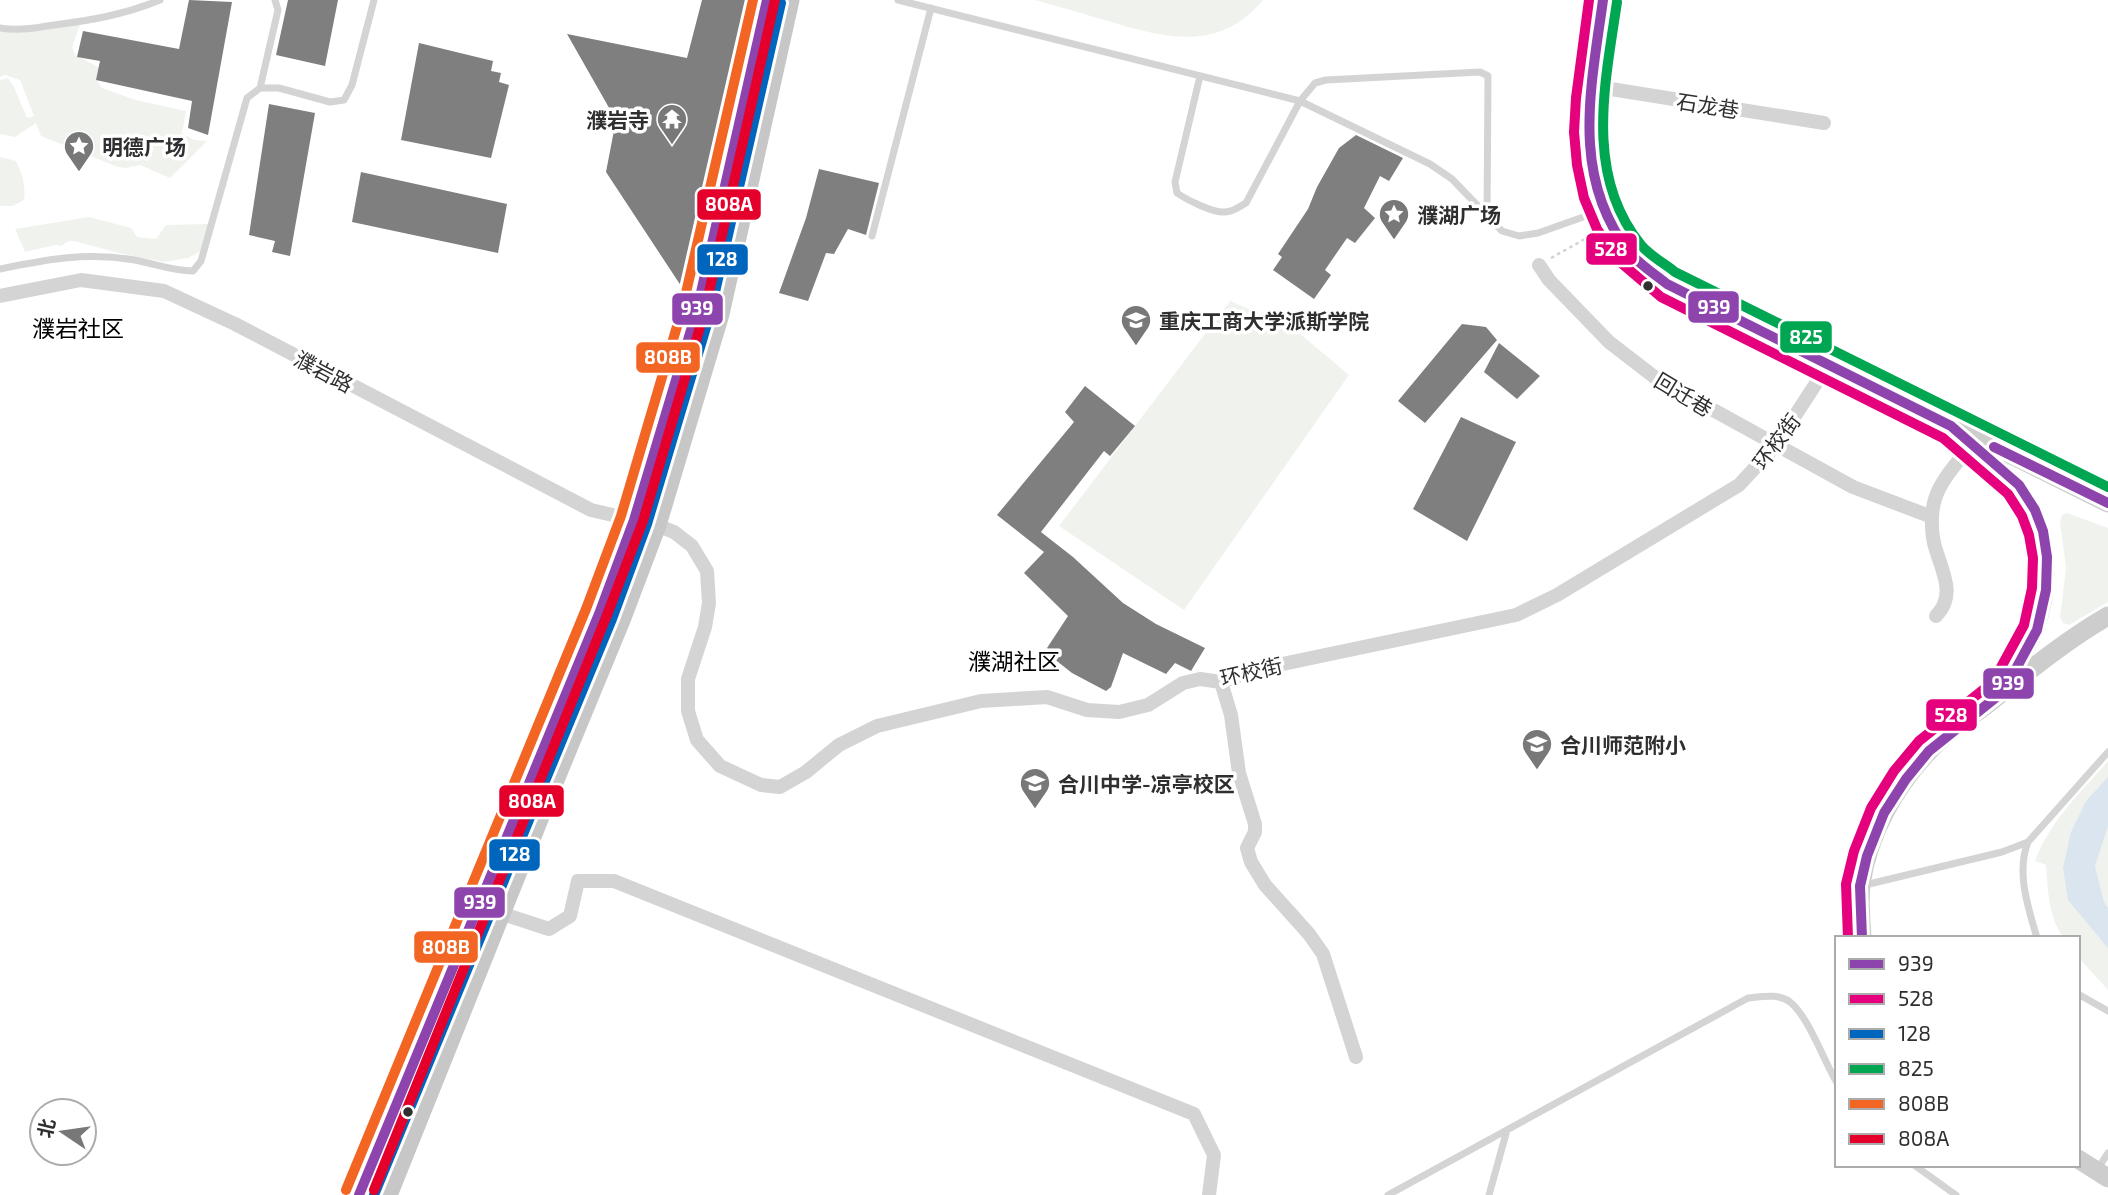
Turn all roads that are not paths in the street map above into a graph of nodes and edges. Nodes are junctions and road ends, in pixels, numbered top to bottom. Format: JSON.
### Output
{"nodes":[{"id":1,"x":160,"y":0,"type":"edge"},
{"id":2,"x":275,"y":0,"type":"edge"},
{"id":3,"x":374,"y":0,"type":"edge"},
{"id":4,"x":766,"y":0,"type":"edge"},
{"id":5,"x":789,"y":0,"type":"edge"},
{"id":6,"x":898,"y":0,"type":"edge"},
{"id":7,"x":1603,"y":0,"type":"edge"},
{"id":8,"x":931,"y":8,"type":"junction"},
{"id":9,"x":0,"y":28,"type":"edge"},
{"id":10,"x":1200,"y":76,"type":"junction"},
{"id":11,"x":1592,"y":86,"type":"junction"},
{"id":12,"x":260,"y":88,"type":"junction"},
{"id":13,"x":1300,"y":101,"type":"junction"},
{"id":14,"x":1824,"y":123,"type":"dead end"},
{"id":15,"x":1487,"y":215,"type":"junction"},
{"id":16,"x":1607,"y":218,"type":"junction"},
{"id":17,"x":872,"y":236,"type":"dead end"},
{"id":18,"x":1539,"y":265,"type":"road end"},
{"id":19,"x":0,"y":270,"type":"edge"},
{"id":20,"x":0,"y":296,"type":"edge"},
{"id":21,"x":1828,"y":365,"type":"junction"},
{"id":22,"x":1951,"y":426,"type":"junction"},
{"id":23,"x":1972,"y":444,"type":"junction"},
{"id":24,"x":1776,"y":445,"type":"junction"},
{"id":25,"x":2108,"y":503,"type":"edge"},
{"id":26,"x":1932,"y":517,"type":"junction"},
{"id":27,"x":634,"y":520,"type":"junction"},
{"id":28,"x":656,"y":525,"type":"junction"},
{"id":29,"x":1936,"y":616,"type":"dead end"},
{"id":30,"x":2108,"y":616,"type":"edge"},
{"id":31,"x":1221,"y":682,"type":"junction"},
{"id":32,"x":2004,"y":691,"type":"junction"},
{"id":33,"x":2108,"y":752,"type":"edge"},
{"id":34,"x":2028,"y":842,"type":"junction"},
{"id":35,"x":1860,"y":886,"type":"junction"},
{"id":36,"x":500,"y":913,"type":"junction"},
{"id":37,"x":1862,"y":936,"type":"edge"},
{"id":38,"x":2037,"y":936,"type":"edge"},
{"id":39,"x":2080,"y":995,"type":"edge"},
{"id":40,"x":2108,"y":1011,"type":"edge"},
{"id":41,"x":1356,"y":1057,"type":"dead end"},
{"id":42,"x":1835,"y":1079,"type":"edge"},
{"id":43,"x":1507,"y":1130,"type":"junction"},
{"id":44,"x":2108,"y":1153,"type":"edge"},
{"id":45,"x":2080,"y":1160,"type":"edge"},
{"id":46,"x":1917,"y":1167,"type":"edge"},
{"id":47,"x":2103,"y":1174,"type":"edge"},
{"id":48,"x":359,"y":1195,"type":"edge"},
{"id":49,"x":387,"y":1195,"type":"edge"},
{"id":50,"x":1209,"y":1195,"type":"edge"},
{"id":51,"x":1388,"y":1195,"type":"edge"},
{"id":52,"x":1489,"y":1195,"type":"edge"},
{"id":53,"x":1956,"y":1195,"type":"edge"}],
"edges":[{"from":1,"to":9,"type":"lane"},
{"from":2,"to":12,"type":"lane"},
{"from":3,"to":12,"type":"lane"},
{"from":4,"to":27,"type":"main road"},
{"from":5,"to":28,"type":"main road"},
{"from":6,"to":8,"type":"lane"},
{"from":7,"to":11,"type":"main road"},
{"from":8,"to":10,"type":"lane"},
{"from":8,"to":17,"type":"lane"},
{"from":10,"to":13,"type":"lane"},
{"from":10,"to":13,"type":"lane"},
{"from":11,"to":14,"type":"street","name":"石龙巷"},
{"from":11,"to":16,"type":"main road"},
{"from":12,"to":19,"type":"lane"},
{"from":13,"to":15,"type":"lane"},
{"from":13,"to":15,"type":"lane"},
{"from":15,"to":16,"type":"lane"},
{"from":16,"to":21,"type":"main road"},
{"from":18,"to":24,"type":"street","name":"回迁巷"},
{"from":20,"to":27,"type":"street","name":"濮岩路"},
{"from":21,"to":22,"type":"main road"},
{"from":21,"to":24,"type":"street","name":"环校街"},
{"from":22,"to":23,"type":"street"},
{"from":22,"to":25,"type":"main road"},
{"from":23,"to":26,"type":"street"},
{"from":23,"to":32,"type":"street"},
{"from":24,"to":26,"type":"street","name":"回迁巷"},
{"from":24,"to":31,"type":"street","name":"环校街"},
{"from":26,"to":29,"type":"street"},
{"from":27,"to":48,"type":"main road"},
{"from":28,"to":31,"type":"street","name":"环校街"},
{"from":28,"to":36,"type":"main road"},
{"from":30,"to":32,"type":"main road"},
{"from":31,"to":41,"type":"street"},
{"from":32,"to":35,"type":"main road"},
{"from":33,"to":34,"type":"lane"},
{"from":34,"to":35,"type":"lane"},
{"from":34,"to":38,"type":"lane"},
{"from":35,"to":37,"type":"main road"},
{"from":36,"to":49,"type":"main road"},
{"from":36,"to":50,"type":"street"},
{"from":39,"to":40,"type":"lane"},
{"from":42,"to":43,"type":"lane"},
{"from":43,"to":51,"type":"lane"},
{"from":43,"to":52,"type":"lane"},
{"from":44,"to":47,"type":"lane"},
{"from":45,"to":47,"type":"main road"},
{"from":46,"to":53,"type":"lane"}]}
